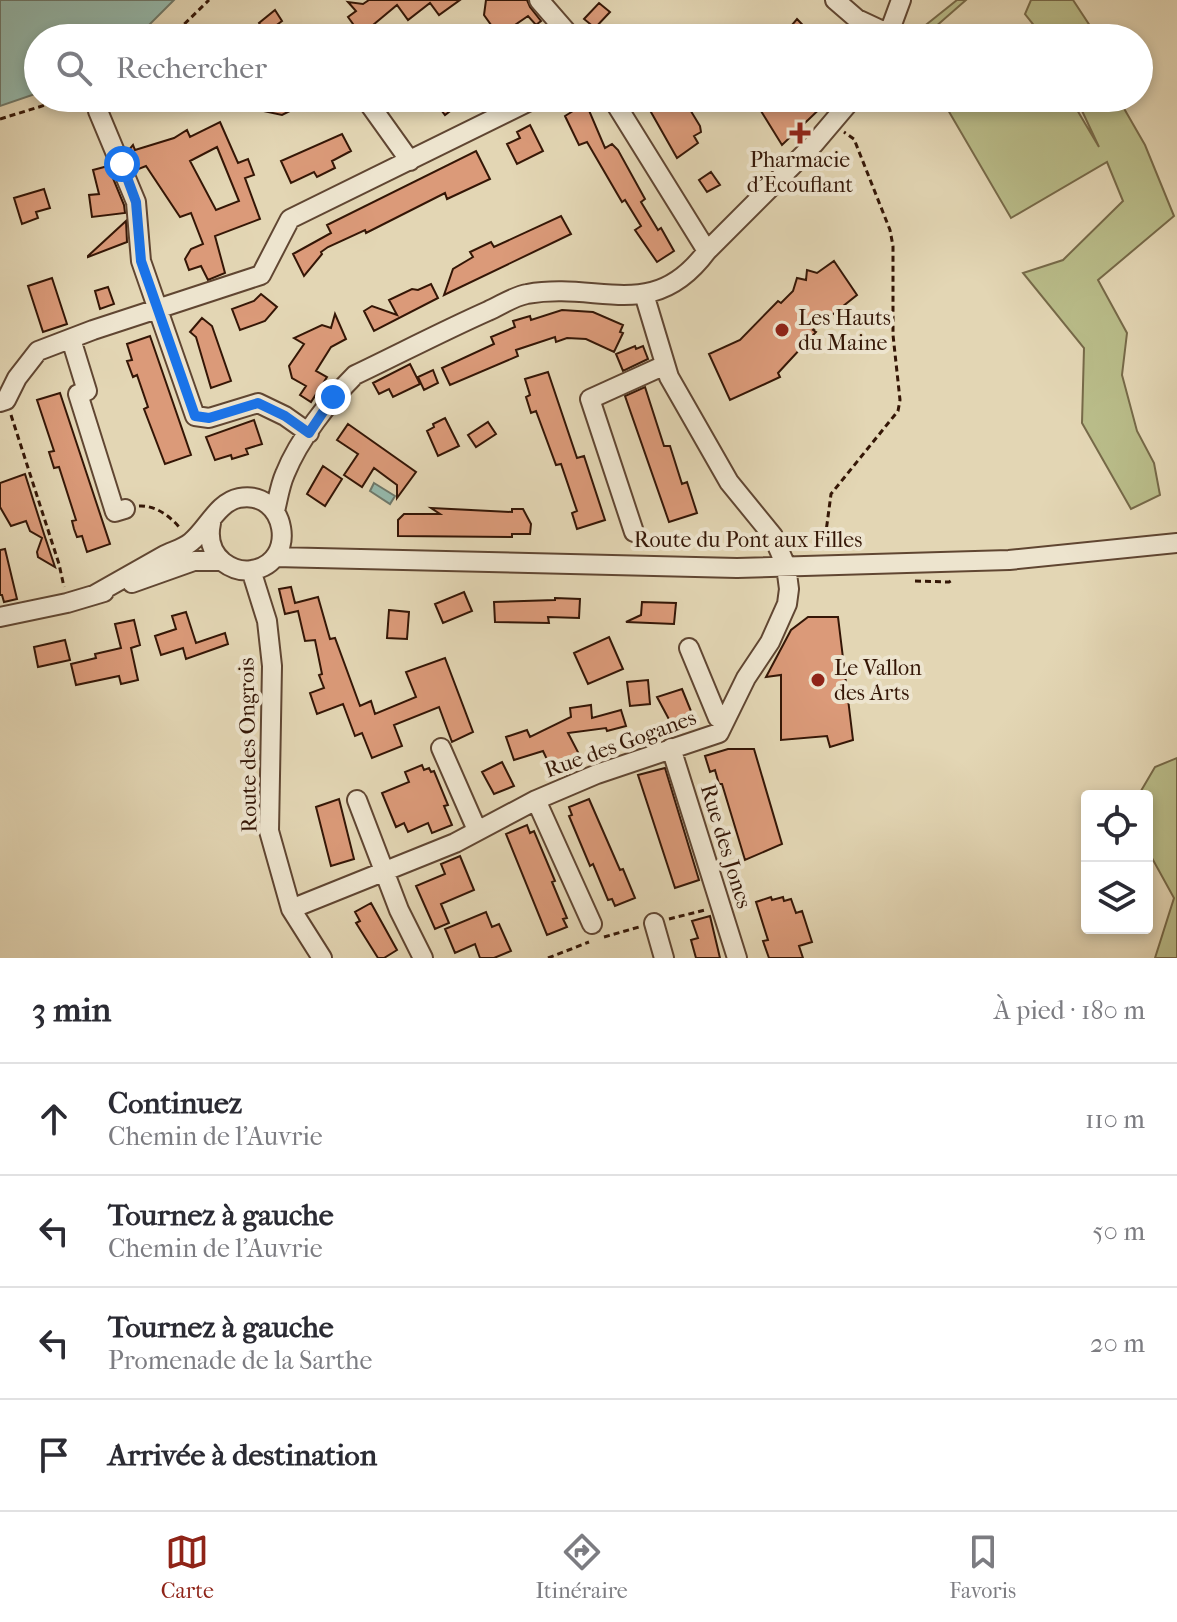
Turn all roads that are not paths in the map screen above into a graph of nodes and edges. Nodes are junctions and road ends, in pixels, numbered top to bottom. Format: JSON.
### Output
{"nodes":[{"id":1,"x":539,"y":0,"type":"edge"},
{"id":2,"x":835,"y":0,"type":"edge"},
{"id":3,"x":901,"y":0,"type":"edge"},
{"id":4,"x":560,"y":24,"type":"edge"},
{"id":5,"x":866,"y":24,"type":"edge"},
{"id":6,"x":892,"y":24,"type":"edge"},
{"id":7,"x":98,"y":112,"type":"edge"},
{"id":8,"x":375,"y":112,"type":"edge"},
{"id":9,"x":508,"y":112,"type":"edge"},
{"id":10,"x":621,"y":112,"type":"edge"},
{"id":11,"x":841,"y":112,"type":"edge"},
{"id":12,"x":410,"y":161,"type":"junction"},
{"id":13,"x":707,"y":251,"type":"junction"},
{"id":14,"x":644,"y":294,"type":"junction"},
{"id":15,"x":158,"y":309,"type":"junction"},
{"id":16,"x":71,"y":339,"type":"junction"},
{"id":17,"x":665,"y":365,"type":"junction"},
{"id":18,"x":3,"y":401,"type":"edge"},
{"id":19,"x":309,"y":433,"type":"junction"},
{"id":20,"x":285,"y":473,"type":"junction"},
{"id":21,"x":252,"y":497,"type":"junction"},
{"id":22,"x":125,"y":509,"type":"road end"},
{"id":23,"x":275,"y":511,"type":"junction"},
{"id":24,"x":211,"y":523,"type":"junction"},
{"id":25,"x":634,"y":532,"type":"dead end"},
{"id":26,"x":283,"y":533,"type":"junction"},
{"id":27,"x":1177,"y":543,"type":"edge"},
{"id":28,"x":319,"y":556,"type":"junction"},
{"id":29,"x":275,"y":557,"type":"junction"},
{"id":30,"x":222,"y":561,"type":"junction"},
{"id":31,"x":786,"y":566,"type":"junction"},
{"id":32,"x":251,"y":570,"type":"junction"},
{"id":33,"x":94,"y":595,"type":"junction"},
{"id":34,"x":0,"y":617,"type":"edge"},
{"id":35,"x":689,"y":648,"type":"dead end"},
{"id":36,"x":725,"y":721,"type":"junction"},
{"id":37,"x":441,"y":748,"type":"dead end"},
{"id":38,"x":671,"y":748,"type":"junction"},
{"id":39,"x":357,"y":800,"type":"dead end"},
{"id":40,"x":536,"y":800,"type":"junction"},
{"id":41,"x":477,"y":830,"type":"junction"},
{"id":42,"x":386,"y":871,"type":"junction"},
{"id":43,"x":291,"y":909,"type":"junction"},
{"id":44,"x":654,"y":923,"type":"road end"},
{"id":45,"x":592,"y":924,"type":"dead end"},
{"id":46,"x":322,"y":958,"type":"edge"},
{"id":47,"x":423,"y":958,"type":"edge"},
{"id":48,"x":664,"y":958,"type":"edge"},
{"id":49,"x":737,"y":958,"type":"edge"}],
"edges":[{"from":1,"to":4,"type":"street"},
{"from":2,"to":5,"type":"street"},
{"from":3,"to":6,"type":"street"},
{"from":7,"to":15,"type":"street"},
{"from":8,"to":12,"type":"street"},
{"from":9,"to":12,"type":"street"},
{"from":10,"to":13,"type":"street"},
{"from":11,"to":13,"type":"street"},
{"from":12,"to":15,"type":"street"},
{"from":13,"to":14,"type":"street"},
{"from":14,"to":17,"type":"street"},
{"from":14,"to":19,"type":"street"},
{"from":15,"to":16,"type":"street"},
{"from":15,"to":19,"type":"street"},
{"from":16,"to":18,"type":"street"},
{"from":16,"to":22,"type":"street"},
{"from":17,"to":25,"type":"street"},
{"from":17,"to":31,"type":"street"},
{"from":19,"to":20,"type":"street"},
{"from":20,"to":21,"type":"street"},
{"from":20,"to":23,"type":"street"},
{"from":21,"to":23,"type":"street"},
{"from":21,"to":24,"type":"street"},
{"from":23,"to":26,"type":"street"},
{"from":24,"to":30,"type":"street"},
{"from":24,"to":33,"type":"street"},
{"from":26,"to":28,"type":"street"},
{"from":26,"to":29,"type":"street"},
{"from":27,"to":31,"type":"street","name":"Route du Pont aux Filles"},
{"from":28,"to":29,"type":"street","name":"Route du Pont aux Filles"},
{"from":28,"to":31,"type":"street","name":"Route du Pont aux Filles"},
{"from":29,"to":32,"type":"street"},
{"from":30,"to":32,"type":"street"},
{"from":30,"to":33,"type":"street"},
{"from":31,"to":36,"type":"street","name":"Rue des Goganes"},
{"from":32,"to":43,"type":"street","name":"Route des Ongrois"},
{"from":33,"to":34,"type":"street"},
{"from":35,"to":36,"type":"street"},
{"from":36,"to":38,"type":"street","name":"Rue des Goganes"},
{"from":37,"to":41,"type":"street"},
{"from":38,"to":40,"type":"street","name":"Rue des Goganes"},
{"from":38,"to":49,"type":"street","name":"Rue des Joncs"},
{"from":39,"to":42,"type":"street"},
{"from":40,"to":41,"type":"street","name":"Rue des Goganes"},
{"from":40,"to":45,"type":"street","name":"Rue des Goganes"},
{"from":41,"to":42,"type":"street","name":"Rue des Goganes"},
{"from":42,"to":43,"type":"street","name":"Rue des Goganes"},
{"from":42,"to":47,"type":"street"},
{"from":43,"to":46,"type":"street","name":"Route des Ongrois"},
{"from":44,"to":48,"type":"street"}]}
